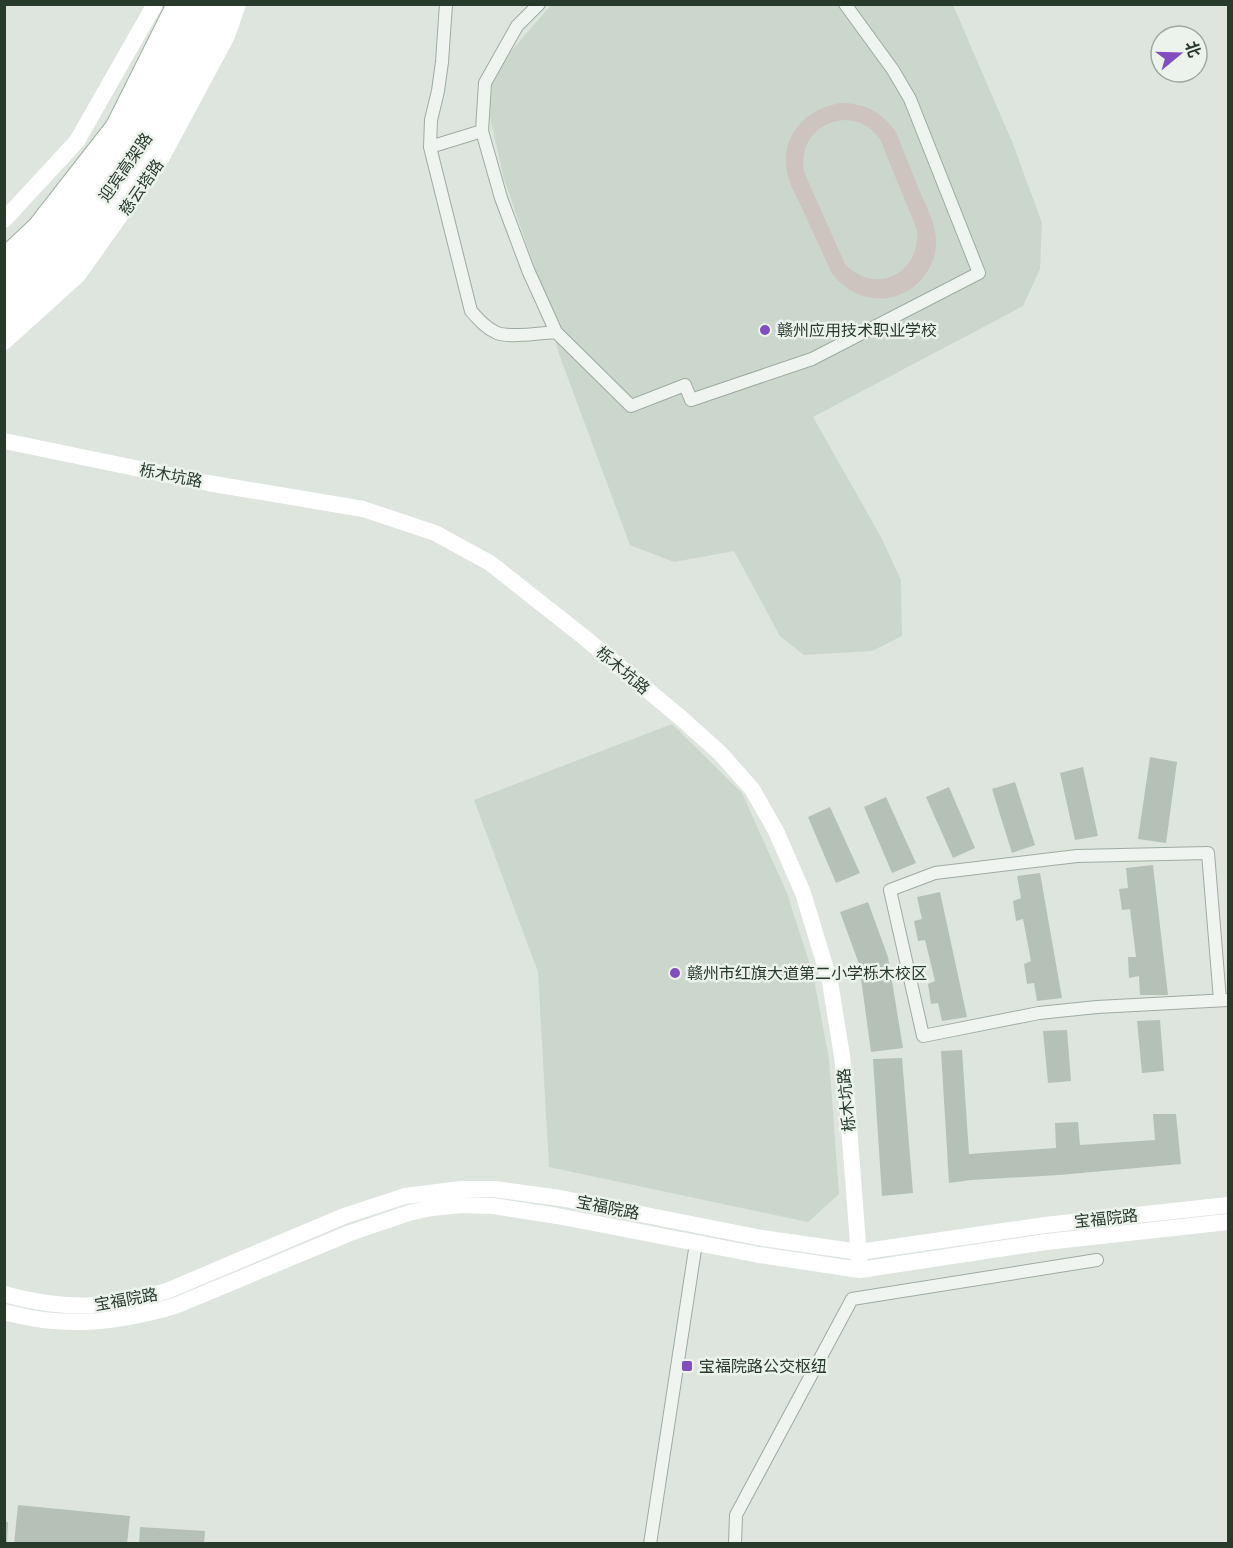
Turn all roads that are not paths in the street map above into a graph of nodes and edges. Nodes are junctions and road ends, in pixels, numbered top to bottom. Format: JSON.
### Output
{"nodes":[{"id":1,"x":155,"y":4,"type":"edge"},
{"id":2,"x":176,"y":4,"type":"edge"},
{"id":3,"x":193,"y":4,"type":"edge"},
{"id":4,"x":211,"y":4,"type":"edge"},
{"id":5,"x":225,"y":4,"type":"edge"},
{"id":6,"x":238,"y":4,"type":"edge"},
{"id":7,"x":446,"y":4,"type":"edge"},
{"id":8,"x":538,"y":4,"type":"edge"},
{"id":9,"x":845,"y":4,"type":"edge"},
{"id":10,"x":482,"y":131,"type":"junction"},
{"id":11,"x":430,"y":147,"type":"junction"},
{"id":12,"x":4,"y":220,"type":"edge"},
{"id":13,"x":4,"y":257,"type":"edge"},
{"id":14,"x":4,"y":281,"type":"edge"},
{"id":15,"x":4,"y":306,"type":"edge"},
{"id":16,"x":4,"y":323,"type":"edge"},
{"id":17,"x":556,"y":332,"type":"junction"},
{"id":18,"x":4,"y":342,"type":"edge"},
{"id":19,"x":4,"y":441,"type":"edge"},
{"id":20,"x":1224,"y":1000,"type":"edge"},
{"id":21,"x":1228,"y":1205,"type":"edge"},
{"id":22,"x":1228,"y":1222,"type":"edge"},
{"id":23,"x":700,"y":1226,"type":"junction"},
{"id":24,"x":696,"y":1243,"type":"junction"},
{"id":25,"x":859,"y":1252,"type":"junction"},
{"id":26,"x":1097,"y":1260,"type":"dead end"},
{"id":27,"x":860,"y":1270,"type":"junction"},
{"id":28,"x":4,"y":1294,"type":"edge"},
{"id":29,"x":4,"y":1312,"type":"edge"},
{"id":30,"x":650,"y":1544,"type":"edge"},
{"id":31,"x":735,"y":1544,"type":"edge"}],
"edges":[{"from":1,"to":12,"type":"main road"},
{"from":2,"to":13,"type":"main road"},
{"from":3,"to":14,"type":"highway","name":"迎宾高架路"},
{"from":4,"to":15,"type":"highway","name":"迎宾高架路"},
{"from":5,"to":16,"type":"main road","name":"慈云塔路"},
{"from":6,"to":18,"type":"main road","name":"慈云塔路"},
{"from":7,"to":11,"type":"street"},
{"from":8,"to":10,"type":"street"},
{"from":9,"to":17,"type":"street"},
{"from":10,"to":11,"type":"street"},
{"from":10,"to":17,"type":"street"},
{"from":11,"to":17,"type":"street"},
{"from":19,"to":25,"type":"main road","name":"栎木坑路"},
{"from":20,"to":20,"type":"street"},
{"from":21,"to":25,"type":"main road","name":"宝福院路"},
{"from":22,"to":27,"type":"main road","name":"宝福院路"},
{"from":23,"to":24,"type":"main road"},
{"from":23,"to":25,"type":"main road","name":"宝福院路"},
{"from":23,"to":28,"type":"main road","name":"宝福院路"},
{"from":24,"to":27,"type":"main road","name":"宝福院路"},
{"from":24,"to":29,"type":"main road","name":"宝福院路"},
{"from":24,"to":30,"type":"street"},
{"from":25,"to":27,"type":"main road","name":"栎木坑路"},
{"from":26,"to":31,"type":"street"}]}
